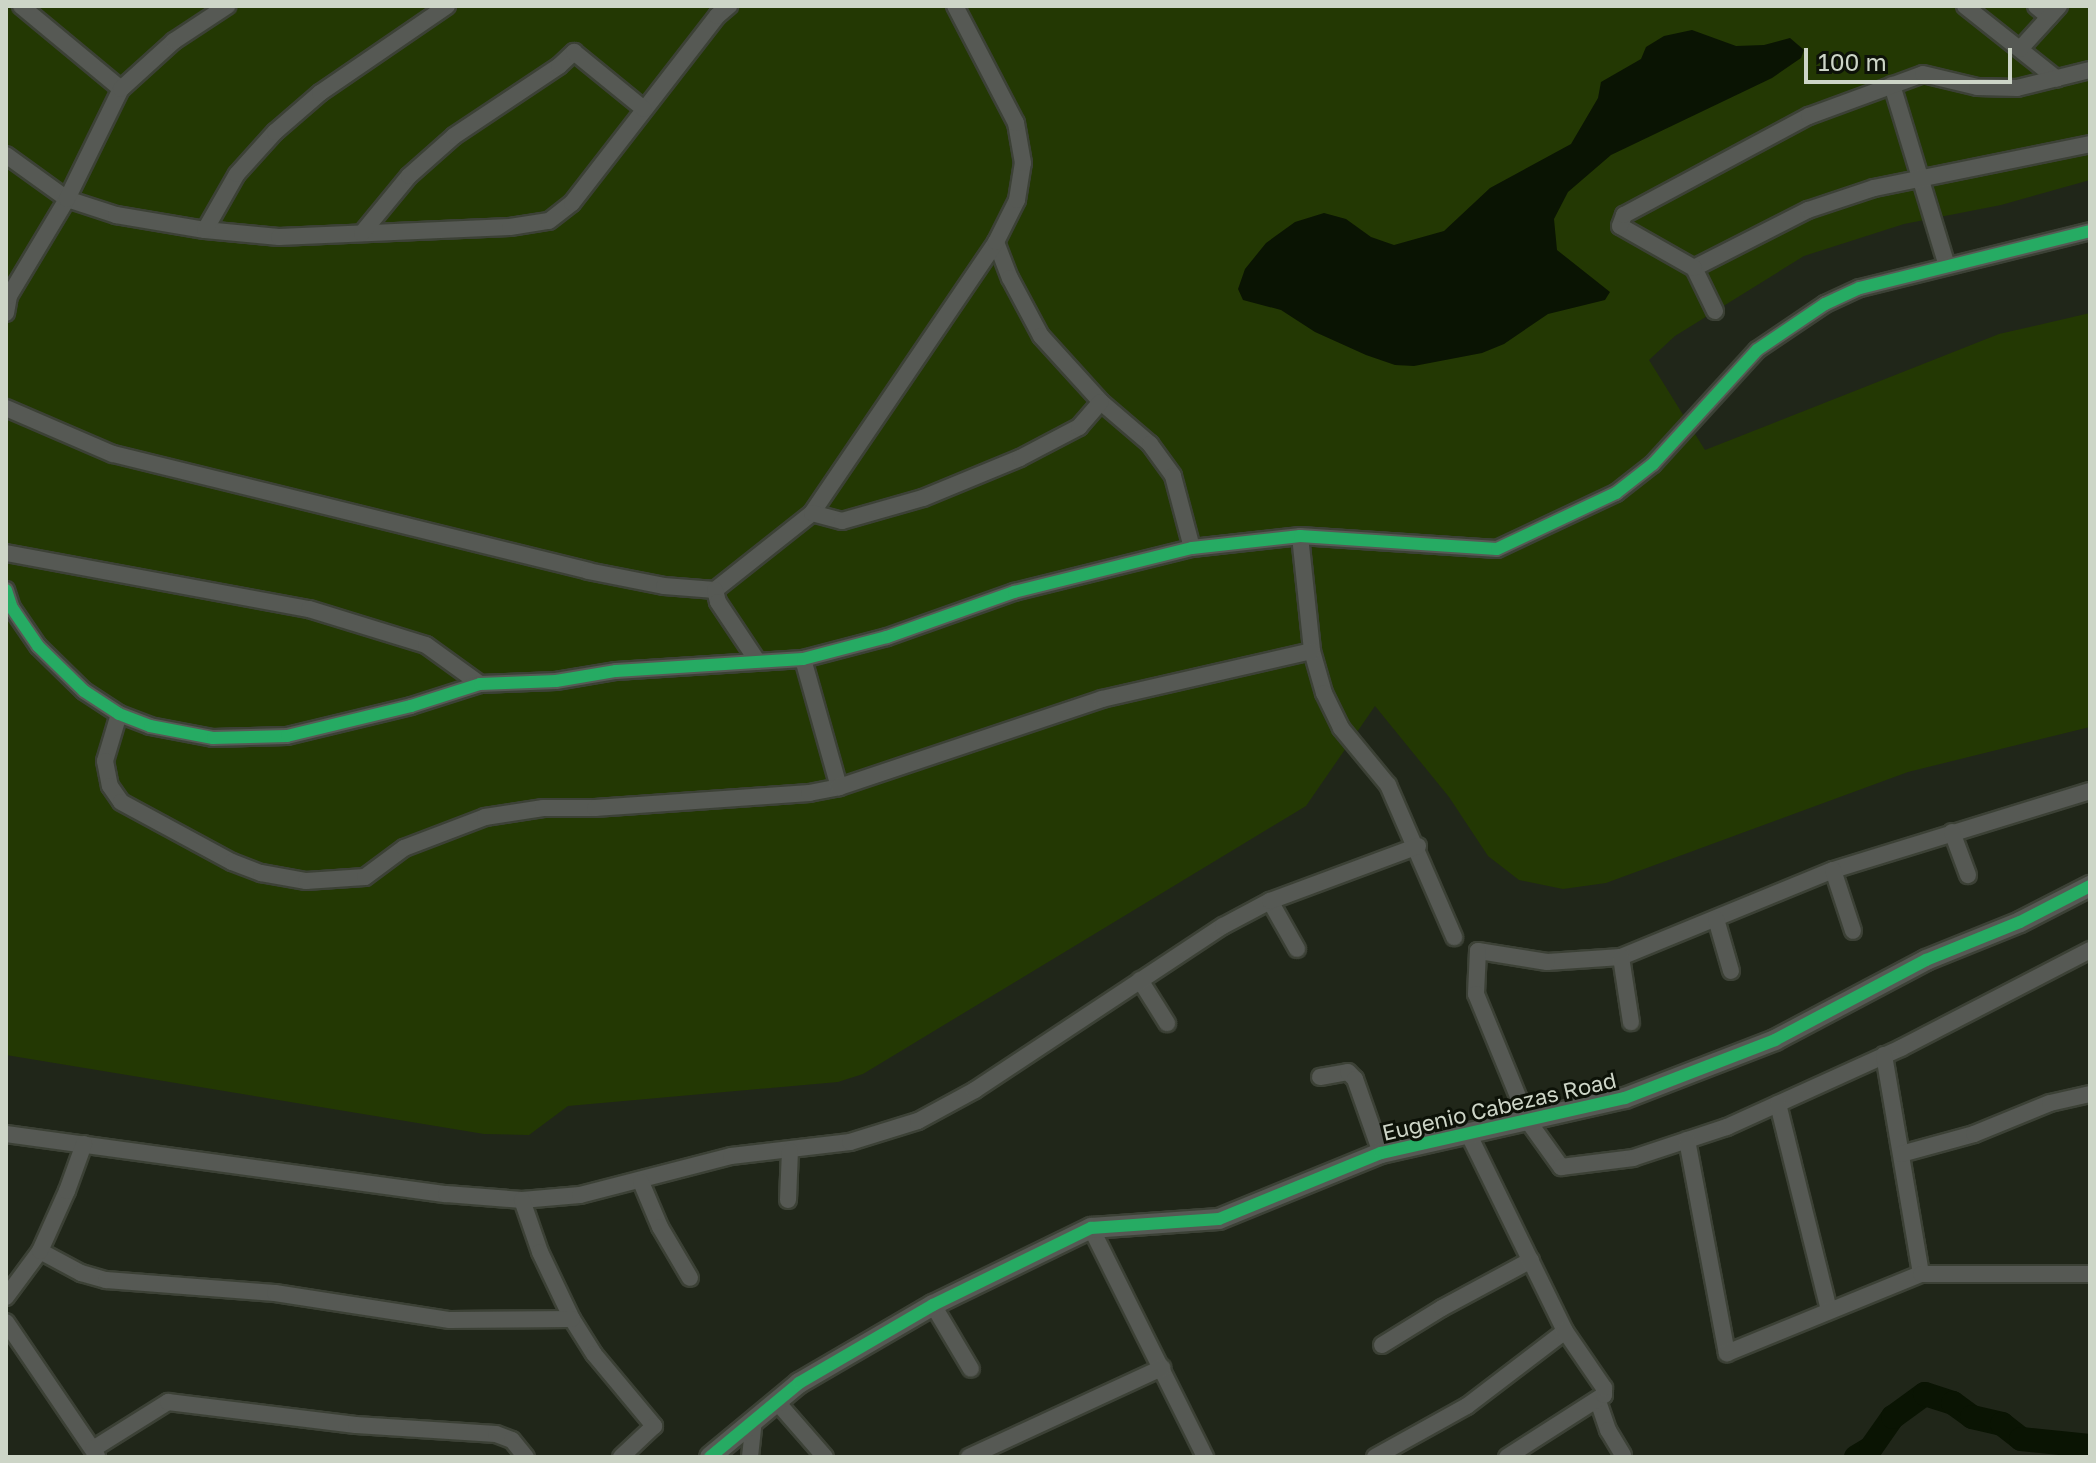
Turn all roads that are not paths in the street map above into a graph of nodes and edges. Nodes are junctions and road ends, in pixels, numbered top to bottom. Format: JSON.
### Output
{"nodes":[{"id":1,"x":21,"y":6,"type":"edge"},
{"id":2,"x":227,"y":6,"type":"edge"},
{"id":3,"x":447,"y":6,"type":"edge"},
{"id":4,"x":955,"y":6,"type":"edge"},
{"id":5,"x":1965,"y":6,"type":"edge"},
{"id":6,"x":717,"y":9,"type":"edge"},
{"id":7,"x":2048,"y":10,"type":"edge"},
{"id":8,"x":2020,"y":49,"type":"junction"},
{"id":9,"x":2090,"y":70,"type":"edge"},
{"id":10,"x":2057,"y":79,"type":"junction"},
{"id":11,"x":1892,"y":85,"type":"junction"},
{"id":12,"x":121,"y":89,"type":"junction"},
{"id":13,"x":644,"y":109,"type":"junction"},
{"id":14,"x":2090,"y":144,"type":"edge"},
{"id":15,"x":6,"y":155,"type":"edge"},
{"id":16,"x":1920,"y":177,"type":"junction"},
{"id":17,"x":67,"y":199,"type":"junction"},
{"id":18,"x":205,"y":230,"type":"junction"},
{"id":19,"x":2090,"y":231,"type":"edge"},
{"id":20,"x":362,"y":233,"type":"junction"},
{"id":21,"x":996,"y":242,"type":"junction"},
{"id":22,"x":1947,"y":266,"type":"junction"},
{"id":23,"x":1694,"y":268,"type":"junction"},
{"id":24,"x":1715,"y":311,"type":"dead end"},
{"id":25,"x":6,"y":313,"type":"edge"},
{"id":26,"x":1101,"y":402,"type":"junction"},
{"id":27,"x":6,"y":408,"type":"edge"},
{"id":28,"x":812,"y":513,"type":"junction"},
{"id":29,"x":1300,"y":536,"type":"junction"},
{"id":30,"x":1192,"y":548,"type":"junction"},
{"id":31,"x":6,"y":553,"type":"edge"},
{"id":32,"x":6,"y":590,"type":"edge"},
{"id":33,"x":715,"y":590,"type":"junction"},
{"id":34,"x":1312,"y":651,"type":"junction"},
{"id":35,"x":803,"y":659,"type":"junction"},
{"id":36,"x":758,"y":662,"type":"junction"},
{"id":37,"x":480,"y":684,"type":"junction"},
{"id":38,"x":119,"y":714,"type":"junction"},
{"id":39,"x":839,"y":787,"type":"junction"},
{"id":40,"x":2090,"y":791,"type":"edge"},
{"id":41,"x":1952,"y":832,"type":"junction"},
{"id":42,"x":1418,"y":846,"type":"junction"},
{"id":43,"x":1833,"y":870,"type":"junction"},
{"id":44,"x":1968,"y":875,"type":"dead end"},
{"id":45,"x":2090,"y":886,"type":"edge"},
{"id":46,"x":1270,"y":901,"type":"junction"},
{"id":47,"x":1716,"y":919,"type":"junction"},
{"id":48,"x":1853,"y":931,"type":"dead end"},
{"id":49,"x":1454,"y":937,"type":"dead end"},
{"id":50,"x":1297,"y":949,"type":"dead end"},
{"id":51,"x":2090,"y":950,"type":"edge"},
{"id":52,"x":1621,"y":957,"type":"junction"},
{"id":53,"x":1731,"y":971,"type":"dead end"},
{"id":54,"x":1140,"y":980,"type":"junction"},
{"id":55,"x":1631,"y":1022,"type":"dead end"},
{"id":56,"x":1167,"y":1023,"type":"dead end"},
{"id":57,"x":1884,"y":1055,"type":"junction"},
{"id":58,"x":1320,"y":1077,"type":"dead end"},
{"id":59,"x":2090,"y":1094,"type":"edge"},
{"id":60,"x":1778,"y":1104,"type":"junction"},
{"id":61,"x":1528,"y":1121,"type":"junction"},
{"id":62,"x":1468,"y":1133,"type":"junction"},
{"id":63,"x":6,"y":1134,"type":"edge"},
{"id":64,"x":1687,"y":1140,"type":"junction"},
{"id":65,"x":84,"y":1144,"type":"junction"},
{"id":66,"x":790,"y":1151,"type":"junction"},
{"id":67,"x":1381,"y":1153,"type":"junction"},
{"id":68,"x":1901,"y":1154,"type":"junction"},
{"id":69,"x":641,"y":1182,"type":"junction"},
{"id":70,"x":522,"y":1200,"type":"junction"},
{"id":71,"x":788,"y":1200,"type":"dead end"},
{"id":72,"x":1091,"y":1228,"type":"junction"},
{"id":73,"x":40,"y":1251,"type":"junction"},
{"id":74,"x":1531,"y":1260,"type":"junction"},
{"id":75,"x":1921,"y":1274,"type":"junction"},
{"id":76,"x":2090,"y":1274,"type":"edge"},
{"id":77,"x":690,"y":1278,"type":"dead end"},
{"id":78,"x":6,"y":1297,"type":"edge"},
{"id":79,"x":933,"y":1305,"type":"junction"},
{"id":80,"x":1829,"y":1310,"type":"junction"},
{"id":81,"x":572,"y":1319,"type":"junction"},
{"id":82,"x":6,"y":1322,"type":"edge"},
{"id":83,"x":1565,"y":1331,"type":"junction"},
{"id":84,"x":1382,"y":1345,"type":"dead end"},
{"id":85,"x":1162,"y":1368,"type":"junction"},
{"id":86,"x":971,"y":1369,"type":"dead end"},
{"id":87,"x":1598,"y":1401,"type":"junction"},
{"id":88,"x":777,"y":1402,"type":"junction"},
{"id":89,"x":754,"y":1421,"type":"junction"},
{"id":90,"x":95,"y":1453,"type":"edge"},
{"id":91,"x":1623,"y":1455,"type":"edge"},
{"id":92,"x":526,"y":1457,"type":"edge"},
{"id":93,"x":621,"y":1457,"type":"edge"},
{"id":94,"x":710,"y":1457,"type":"edge"},
{"id":95,"x":750,"y":1457,"type":"edge"},
{"id":96,"x":825,"y":1457,"type":"edge"},
{"id":97,"x":969,"y":1457,"type":"edge"},
{"id":98,"x":1205,"y":1457,"type":"edge"},
{"id":99,"x":1375,"y":1457,"type":"edge"},
{"id":100,"x":1507,"y":1457,"type":"edge"}],
"edges":[{"from":1,"to":12,"type":"street"},
{"from":2,"to":12,"type":"street"},
{"from":3,"to":18,"type":"street"},
{"from":4,"to":21,"type":"street"},
{"from":5,"to":8,"type":"street"},
{"from":6,"to":13,"type":"street"},
{"from":7,"to":8,"type":"street"},
{"from":8,"to":10,"type":"street"},
{"from":9,"to":10,"type":"street"},
{"from":10,"to":11,"type":"street"},
{"from":11,"to":16,"type":"street"},
{"from":11,"to":23,"type":"street"},
{"from":12,"to":17,"type":"street"},
{"from":13,"to":20,"type":"street"},
{"from":13,"to":20,"type":"street"},
{"from":14,"to":16,"type":"street"},
{"from":15,"to":17,"type":"street"},
{"from":16,"to":22,"type":"street"},
{"from":16,"to":23,"type":"street"},
{"from":17,"to":18,"type":"street"},
{"from":17,"to":25,"type":"street"},
{"from":18,"to":20,"type":"street"},
{"from":19,"to":22,"type":"street"},
{"from":21,"to":26,"type":"street"},
{"from":21,"to":28,"type":"street"},
{"from":22,"to":29,"type":"street"},
{"from":23,"to":24,"type":"street"},
{"from":26,"to":28,"type":"street"},
{"from":26,"to":30,"type":"street"},
{"from":27,"to":33,"type":"street"},
{"from":28,"to":33,"type":"street"},
{"from":29,"to":30,"type":"street"},
{"from":29,"to":34,"type":"street"},
{"from":30,"to":35,"type":"street"},
{"from":31,"to":37,"type":"street"},
{"from":32,"to":38,"type":"street"},
{"from":33,"to":36,"type":"street"},
{"from":34,"to":39,"type":"street"},
{"from":34,"to":42,"type":"street"},
{"from":35,"to":36,"type":"street"},
{"from":35,"to":39,"type":"street"},
{"from":36,"to":37,"type":"street"},
{"from":37,"to":38,"type":"street"},
{"from":38,"to":39,"type":"street"},
{"from":40,"to":41,"type":"street"},
{"from":41,"to":43,"type":"street"},
{"from":41,"to":44,"type":"street"},
{"from":42,"to":46,"type":"street"},
{"from":42,"to":49,"type":"street"},
{"from":43,"to":47,"type":"street"},
{"from":43,"to":48,"type":"street"},
{"from":45,"to":61,"type":"street","name":"Eugenio Cabezas Road"},
{"from":46,"to":50,"type":"street"},
{"from":46,"to":54,"type":"street"},
{"from":47,"to":52,"type":"street"},
{"from":47,"to":53,"type":"street"},
{"from":51,"to":57,"type":"street"},
{"from":52,"to":55,"type":"street"},
{"from":52,"to":61,"type":"street"},
{"from":54,"to":56,"type":"street"},
{"from":54,"to":66,"type":"street"},
{"from":57,"to":60,"type":"street"},
{"from":57,"to":68,"type":"street"},
{"from":58,"to":67,"type":"street"},
{"from":59,"to":68,"type":"street"},
{"from":60,"to":64,"type":"street"},
{"from":60,"to":80,"type":"street"},
{"from":61,"to":62,"type":"street","name":"Eugenio Cabezas Road"},
{"from":61,"to":64,"type":"street"},
{"from":62,"to":67,"type":"street","name":"Eugenio Cabezas Road"},
{"from":62,"to":74,"type":"street"},
{"from":63,"to":65,"type":"street"},
{"from":64,"to":80,"type":"street"},
{"from":65,"to":70,"type":"street"},
{"from":65,"to":73,"type":"street"},
{"from":66,"to":69,"type":"street"},
{"from":66,"to":71,"type":"street"},
{"from":67,"to":72,"type":"street","name":"Eugenio Cabezas Road"},
{"from":68,"to":75,"type":"street"},
{"from":69,"to":70,"type":"street"},
{"from":69,"to":77,"type":"street"},
{"from":70,"to":81,"type":"street"},
{"from":72,"to":79,"type":"street","name":"Eugenio Cabezas Road"},
{"from":72,"to":85,"type":"street"},
{"from":73,"to":78,"type":"street"},
{"from":73,"to":81,"type":"street"},
{"from":74,"to":83,"type":"street"},
{"from":74,"to":84,"type":"street"},
{"from":75,"to":76,"type":"street"},
{"from":75,"to":80,"type":"street"},
{"from":79,"to":86,"type":"street"},
{"from":79,"to":88,"type":"street","name":"Eugenio Cabezas Road"},
{"from":81,"to":93,"type":"street"},
{"from":82,"to":90,"type":"street"},
{"from":83,"to":87,"type":"street"},
{"from":83,"to":99,"type":"street"},
{"from":85,"to":97,"type":"street"},
{"from":85,"to":98,"type":"street"},
{"from":87,"to":91,"type":"street"},
{"from":87,"to":100,"type":"street"},
{"from":88,"to":89,"type":"street","name":"Eugenio Cabezas Road"},
{"from":88,"to":96,"type":"street"},
{"from":89,"to":94,"type":"street","name":"Eugenio Cabezas Road"},
{"from":89,"to":95,"type":"street"},
{"from":90,"to":92,"type":"street"}]}
